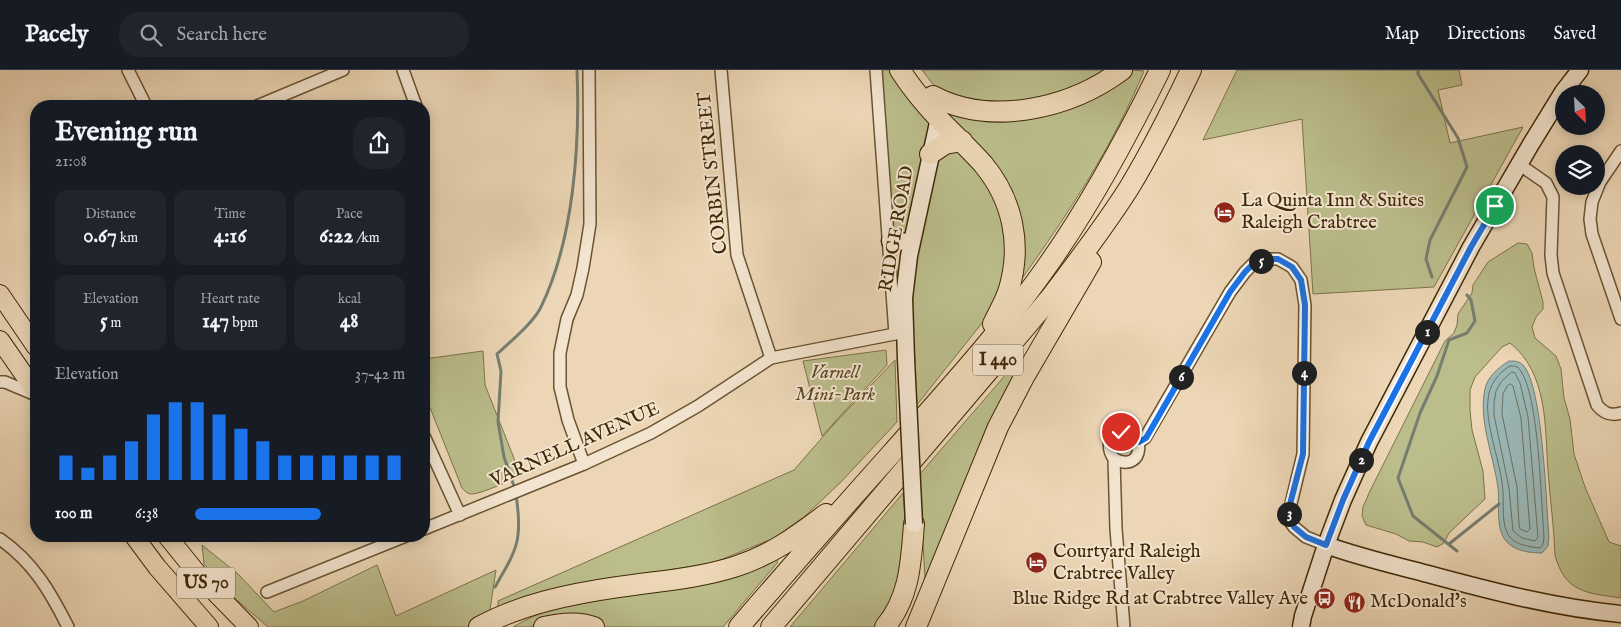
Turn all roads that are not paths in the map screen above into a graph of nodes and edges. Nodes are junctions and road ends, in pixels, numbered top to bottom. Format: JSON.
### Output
{"nodes":[{"id":1,"x":128,"y":70,"type":"edge"},
{"id":2,"x":343,"y":70,"type":"edge"},
{"id":3,"x":403,"y":70,"type":"edge"},
{"id":4,"x":589,"y":70,"type":"edge"},
{"id":5,"x":721,"y":70,"type":"edge"},
{"id":6,"x":876,"y":70,"type":"edge"},
{"id":7,"x":900,"y":70,"type":"edge"},
{"id":8,"x":911,"y":70,"type":"edge"},
{"id":9,"x":1122,"y":70,"type":"edge"},
{"id":10,"x":1160,"y":70,"type":"edge"},
{"id":11,"x":1191,"y":70,"type":"edge"},
{"id":12,"x":1580,"y":70,"type":"edge"},
{"id":13,"x":933,"y":96,"type":"junction"},
{"id":14,"x":143,"y":100,"type":"edge"},
{"id":15,"x":271,"y":100,"type":"edge"},
{"id":16,"x":414,"y":100,"type":"edge"},
{"id":17,"x":939,"y":118,"type":"junction"},
{"id":18,"x":962,"y":141,"type":"junction"},
{"id":19,"x":1621,"y":151,"type":"edge"},
{"id":20,"x":930,"y":154,"type":"junction"},
{"id":21,"x":1520,"y":165,"type":"junction"},
{"id":22,"x":1128,"y":189,"type":"junction"},
{"id":23,"x":890,"y":241,"type":"junction"},
{"id":24,"x":911,"y":242,"type":"junction"},
{"id":25,"x":1616,"y":285,"type":"edge"},
{"id":26,"x":0,"y":294,"type":"edge"},
{"id":27,"x":1621,"y":319,"type":"edge"},
{"id":28,"x":900,"y":333,"type":"junction"},
{"id":29,"x":30,"y":337,"type":"edge"},
{"id":30,"x":30,"y":340,"type":"edge"},
{"id":31,"x":3,"y":344,"type":"edge"},
{"id":32,"x":981,"y":350,"type":"junction"},
{"id":33,"x":771,"y":358,"type":"junction"},
{"id":34,"x":0,"y":382,"type":"edge"},
{"id":35,"x":30,"y":384,"type":"edge"},
{"id":36,"x":30,"y":391,"type":"edge"},
{"id":37,"x":1621,"y":413,"type":"edge"},
{"id":38,"x":1139,"y":442,"type":"junction"},
{"id":39,"x":430,"y":449,"type":"edge"},
{"id":40,"x":1114,"y":459,"type":"junction"},
{"id":41,"x":584,"y":464,"type":"junction"},
{"id":42,"x":862,"y":487,"type":"junction"},
{"id":43,"x":460,"y":515,"type":"junction"},
{"id":44,"x":914,"y":524,"type":"junction"},
{"id":45,"x":430,"y":527,"type":"edge"},
{"id":46,"x":0,"y":539,"type":"edge"},
{"id":47,"x":138,"y":542,"type":"edge"},
{"id":48,"x":171,"y":542,"type":"edge"},
{"id":49,"x":391,"y":542,"type":"edge"},
{"id":50,"x":1326,"y":545,"type":"junction"},
{"id":51,"x":267,"y":592,"type":"dead end"},
{"id":52,"x":538,"y":604,"type":"junction"},
{"id":53,"x":1621,"y":614,"type":"edge"},
{"id":54,"x":68,"y":627,"type":"edge"},
{"id":55,"x":209,"y":627,"type":"edge"},
{"id":56,"x":249,"y":627,"type":"edge"},
{"id":57,"x":479,"y":627,"type":"edge"},
{"id":58,"x":496,"y":627,"type":"edge"},
{"id":59,"x":544,"y":627,"type":"edge"},
{"id":60,"x":594,"y":627,"type":"edge"},
{"id":61,"x":739,"y":627,"type":"edge"},
{"id":62,"x":771,"y":627,"type":"edge"},
{"id":63,"x":885,"y":627,"type":"edge"},
{"id":64,"x":907,"y":627,"type":"edge"},
{"id":65,"x":916,"y":627,"type":"edge"},
{"id":66,"x":1124,"y":627,"type":"edge"},
{"id":67,"x":1301,"y":627,"type":"edge"}],
"edges":[{"from":1,"to":14,"type":"street"},
{"from":2,"to":15,"type":"street"},
{"from":3,"to":16,"type":"street"},
{"from":4,"to":41,"type":"street"},
{"from":5,"to":33,"type":"street","name":"CORBIN STREET"},
{"from":6,"to":23,"type":"street","name":"RIDGE ROAD"},
{"from":7,"to":17,"type":"highway"},
{"from":8,"to":13,"type":"street","name":"RIDGE ROAD"},
{"from":9,"to":13,"type":"highway"},
{"from":10,"to":32,"type":"highway","number":"I 440"},
{"from":11,"to":22,"type":"highway","number":"I 440"},
{"from":12,"to":21,"type":"street"},
{"from":13,"to":17,"type":"street","name":"RIDGE ROAD"},
{"from":17,"to":18,"type":"highway"},
{"from":17,"to":20,"type":"street","name":"RIDGE ROAD"},
{"from":18,"to":20,"type":"highway"},
{"from":18,"to":32,"type":"highway"},
{"from":19,"to":25,"type":"street"},
{"from":20,"to":24,"type":"street","name":"RIDGE ROAD"},
{"from":21,"to":37,"type":"street"},
{"from":21,"to":50,"type":"street"},
{"from":22,"to":62,"type":"highway","number":"I 440"},
{"from":22,"to":65,"type":"highway"},
{"from":23,"to":24,"type":"street"},
{"from":23,"to":28,"type":"street","name":"RIDGE ROAD"},
{"from":24,"to":28,"type":"street","name":"RIDGE ROAD"},
{"from":25,"to":27,"type":"street"},
{"from":26,"to":29,"type":"main road"},
{"from":28,"to":33,"type":"street","name":"VARNELL AVENUE"},
{"from":28,"to":44,"type":"street","name":"RIDGE ROAD","bridge":true},
{"from":30,"to":31,"type":"main road"},
{"from":31,"to":35,"type":"main road"},
{"from":32,"to":42,"type":"highway","number":"I 440"},
{"from":33,"to":41,"type":"street","name":"VARNELL AVENUE"},
{"from":34,"to":36,"type":"street"},
{"from":38,"to":40,"type":"street"},
{"from":38,"to":40,"type":"street"},
{"from":38,"to":50,"type":"street"},
{"from":39,"to":43,"type":"street"},
{"from":40,"to":66,"type":"street"},
{"from":41,"to":43,"type":"street","name":"VARNELL AVENUE"},
{"from":42,"to":52,"type":"highway"},
{"from":42,"to":61,"type":"highway","number":"I 440"},
{"from":43,"to":45,"type":"street","name":"VARNELL AVENUE"},
{"from":44,"to":63,"type":"highway"},
{"from":44,"to":64,"type":"highway"},
{"from":46,"to":54,"type":"street"},
{"from":47,"to":55,"type":"main road","number":"US 70"},
{"from":48,"to":56,"type":"main road","number":"US 70"},
{"from":49,"to":51,"type":"street"},
{"from":50,"to":53,"type":"street"},
{"from":50,"to":67,"type":"street"},
{"from":52,"to":57,"type":"highway"},
{"from":52,"to":58,"type":"highway"},
{"from":59,"to":60,"type":"highway"}]}
